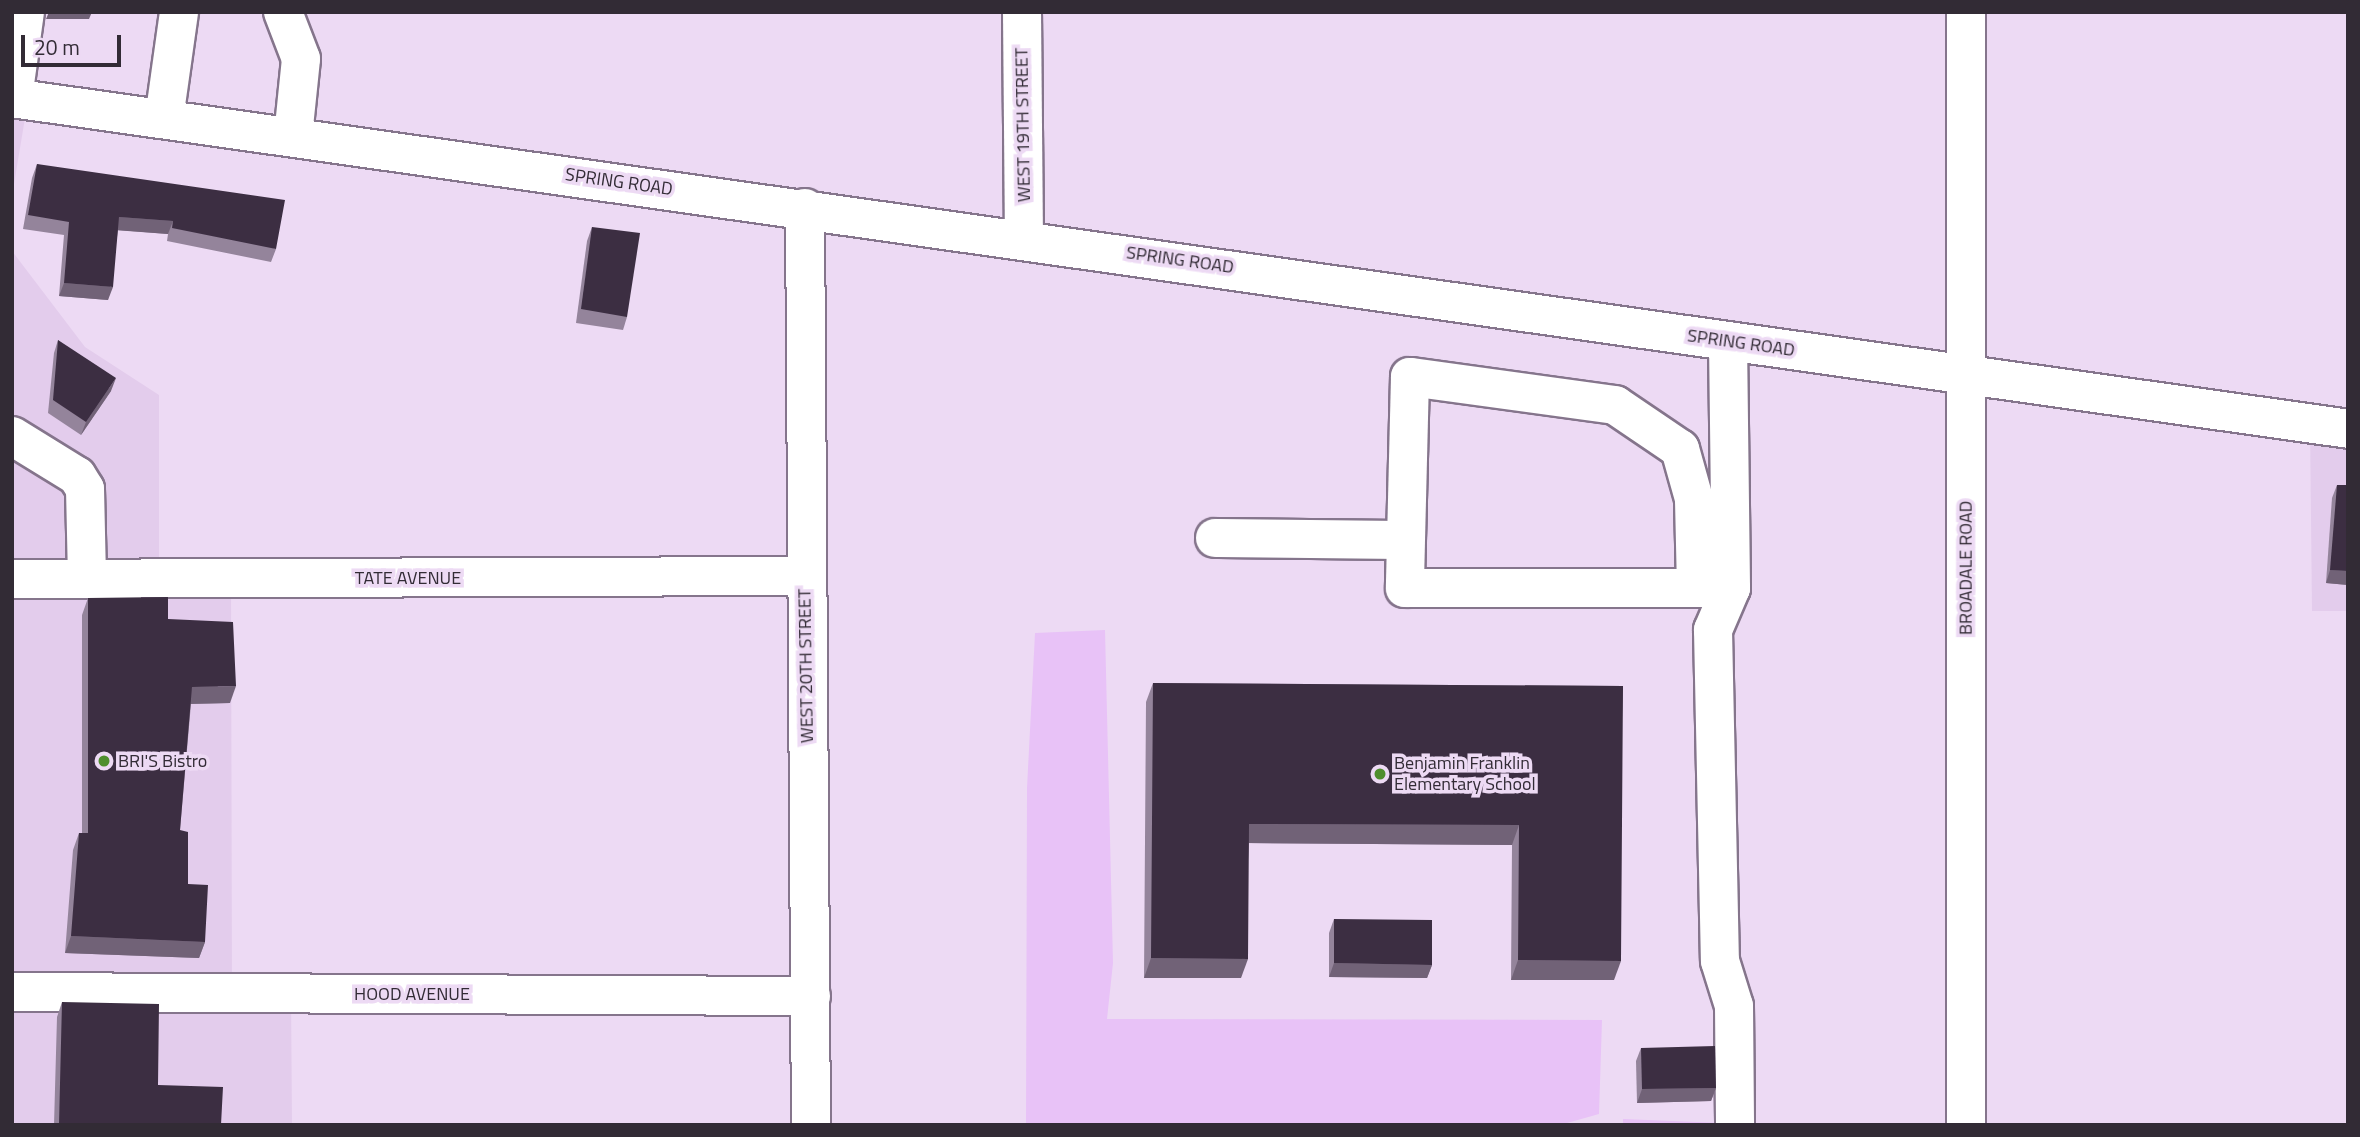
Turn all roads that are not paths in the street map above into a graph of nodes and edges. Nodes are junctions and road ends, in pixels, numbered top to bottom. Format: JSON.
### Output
{"nodes":[{"id":1,"x":25,"y":12,"type":"edge"},
{"id":2,"x":179,"y":12,"type":"edge"},
{"id":3,"x":283,"y":12,"type":"edge"},
{"id":4,"x":1022,"y":12,"type":"edge"},
{"id":5,"x":1966,"y":12,"type":"edge"},
{"id":6,"x":12,"y":98,"type":"edge"},
{"id":7,"x":164,"y":119,"type":"junction"},
{"id":8,"x":293,"y":137,"type":"junction"},
{"id":9,"x":806,"y":208,"type":"junction"},
{"id":10,"x":1024,"y":237,"type":"junction"},
{"id":11,"x":1728,"y":341,"type":"junction"},
{"id":12,"x":1966,"y":375,"type":"junction"},
{"id":13,"x":2348,"y":429,"type":"edge"},
{"id":14,"x":12,"y":436,"type":"edge"},
{"id":15,"x":1214,"y":538,"type":"dead end"},
{"id":16,"x":1405,"y":540,"type":"junction"},
{"id":17,"x":804,"y":576,"type":"junction"},
{"id":18,"x":12,"y":579,"type":"edge"},
{"id":19,"x":87,"y":579,"type":"junction"},
{"id":20,"x":1713,"y":588,"type":"junction"},
{"id":21,"x":12,"y":992,"type":"edge"},
{"id":22,"x":811,"y":996,"type":"junction"},
{"id":23,"x":811,"y":1125,"type":"edge"},
{"id":24,"x":1735,"y":1125,"type":"edge"},
{"id":25,"x":1966,"y":1125,"type":"edge"}],
"edges":[{"from":1,"to":6,"type":"street"},
{"from":2,"to":7,"type":"street"},
{"from":3,"to":8,"type":"street"},
{"from":4,"to":10,"type":"street","name":"WEST 19TH STREET"},
{"from":5,"to":12,"type":"street","name":"BROADALE ROAD"},
{"from":6,"to":7,"type":"street","name":"SPRING ROAD"},
{"from":7,"to":8,"type":"street","name":"SPRING ROAD"},
{"from":8,"to":9,"type":"street","name":"SPRING ROAD"},
{"from":9,"to":10,"type":"street","name":"SPRING ROAD"},
{"from":9,"to":17,"type":"street","name":"WEST 20TH STREET"},
{"from":10,"to":11,"type":"street","name":"SPRING ROAD"},
{"from":11,"to":12,"type":"street","name":"SPRING ROAD"},
{"from":11,"to":20,"type":"street"},
{"from":12,"to":13,"type":"street","name":"SPRING ROAD"},
{"from":12,"to":25,"type":"street","name":"BROADALE ROAD"},
{"from":14,"to":19,"type":"street"},
{"from":15,"to":16,"type":"street"},
{"from":16,"to":20,"type":"street"},
{"from":16,"to":20,"type":"street"},
{"from":17,"to":19,"type":"street","name":"TATE AVENUE"},
{"from":17,"to":22,"type":"street","name":"WEST 20TH STREET"},
{"from":18,"to":19,"type":"street","name":"TATE AVENUE"},
{"from":20,"to":24,"type":"street"},
{"from":21,"to":22,"type":"street","name":"HOOD AVENUE"},
{"from":22,"to":23,"type":"street","name":"WEST 20TH STREET"}]}
